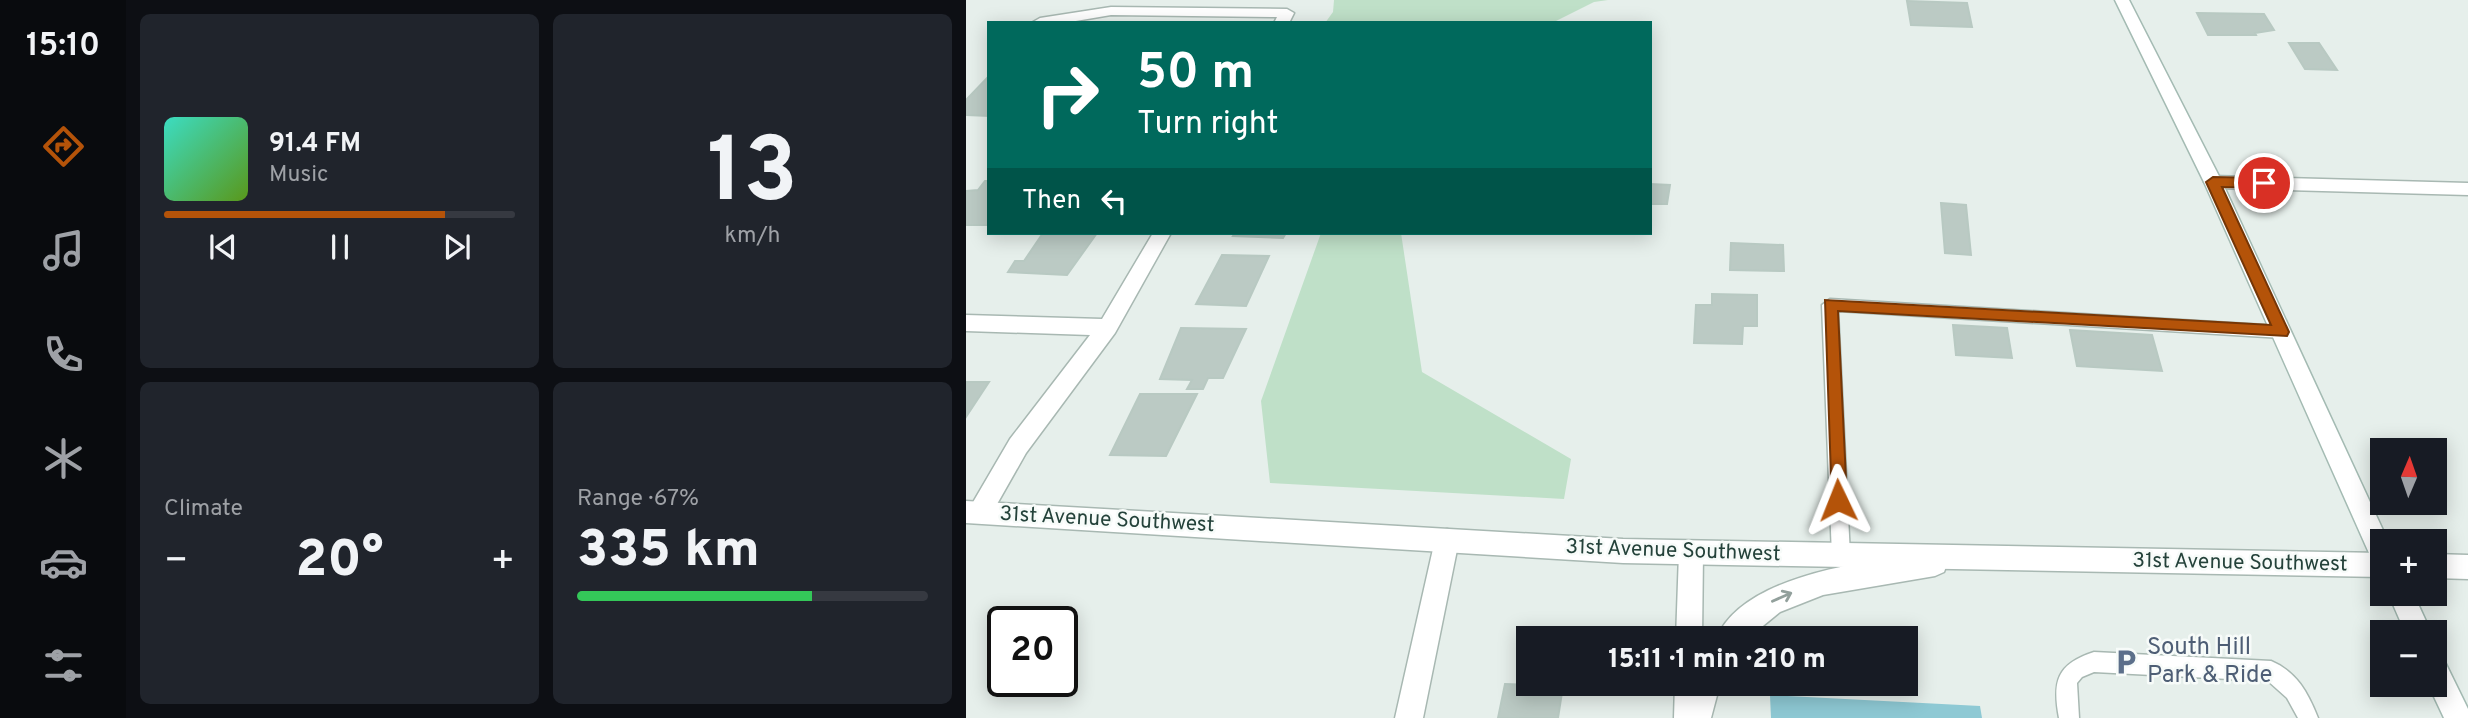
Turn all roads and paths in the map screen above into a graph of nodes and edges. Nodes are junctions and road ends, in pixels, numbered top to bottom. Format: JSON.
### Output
{"nodes":[{"id":1,"x":2122,"y":0,"type":"edge"},
{"id":2,"x":1284,"y":18,"type":"edge"},
{"id":3,"x":1052,"y":21,"type":"edge"},
{"id":4,"x":2213,"y":182,"type":"junction"},
{"id":5,"x":2468,"y":189,"type":"edge"},
{"id":6,"x":1161,"y":235,"type":"edge"},
{"id":7,"x":966,"y":323,"type":"edge"},
{"id":8,"x":1108,"y":327,"type":"junction"},
{"id":9,"x":2282,"y":332,"type":"junction"},
{"id":10,"x":973,"y":512,"type":"edge"},
{"id":11,"x":2371,"y":529,"type":"edge"},
{"id":12,"x":1447,"y":540,"type":"junction"},
{"id":13,"x":1691,"y":553,"type":"junction"},
{"id":14,"x":1841,"y":556,"type":"junction"},
{"id":15,"x":1968,"y":558,"type":"junction"},
{"id":16,"x":2370,"y":565,"type":"edge"},
{"id":17,"x":2447,"y":566,"type":"edge"},
{"id":18,"x":2468,"y":567,"type":"edge"},
{"id":19,"x":1689,"y":626,"type":"edge"},
{"id":20,"x":1743,"y":626,"type":"edge"},
{"id":21,"x":2447,"y":695,"type":"edge"},
{"id":22,"x":1688,"y":696,"type":"edge"},
{"id":23,"x":1703,"y":696,"type":"edge"},
{"id":24,"x":2067,"y":708,"type":"edge"},
{"id":25,"x":2305,"y":711,"type":"edge"},
{"id":26,"x":1409,"y":718,"type":"edge"},
{"id":27,"x":1688,"y":718,"type":"edge"},
{"id":28,"x":1697,"y":718,"type":"edge"},
{"id":29,"x":2458,"y":718,"type":"edge"}],
"edges":[{"from":1,"to":4,"type":"street"},
{"from":2,"to":3,"type":"street"},
{"from":4,"to":5,"type":"street"},
{"from":4,"to":9,"type":"street"},
{"from":6,"to":8,"type":"street"},
{"from":7,"to":8,"type":"street"},
{"from":8,"to":10,"type":"street"},
{"from":9,"to":11,"type":"street"},
{"from":9,"to":14,"type":"lane"},
{"from":10,"to":12,"type":"street","name":"31st Avenue Southwest"},
{"from":12,"to":13,"type":"street","name":"31st Avenue Southwest"},
{"from":12,"to":26,"type":"street"},
{"from":13,"to":14,"type":"street","name":"31st Avenue Southwest"},
{"from":13,"to":19,"type":"street"},
{"from":14,"to":15,"type":"street","name":"31st Avenue Southwest"},
{"from":15,"to":16,"type":"street","name":"31st Avenue Southwest"},
{"from":20,"to":15,"type":"street","one_way":true},
{"from":17,"to":18,"type":"street"},
{"from":21,"to":29,"type":"street"},
{"from":22,"to":27,"type":"street"},
{"from":23,"to":28,"type":"street"},
{"from":24,"to":25,"type":"lane"}]}
